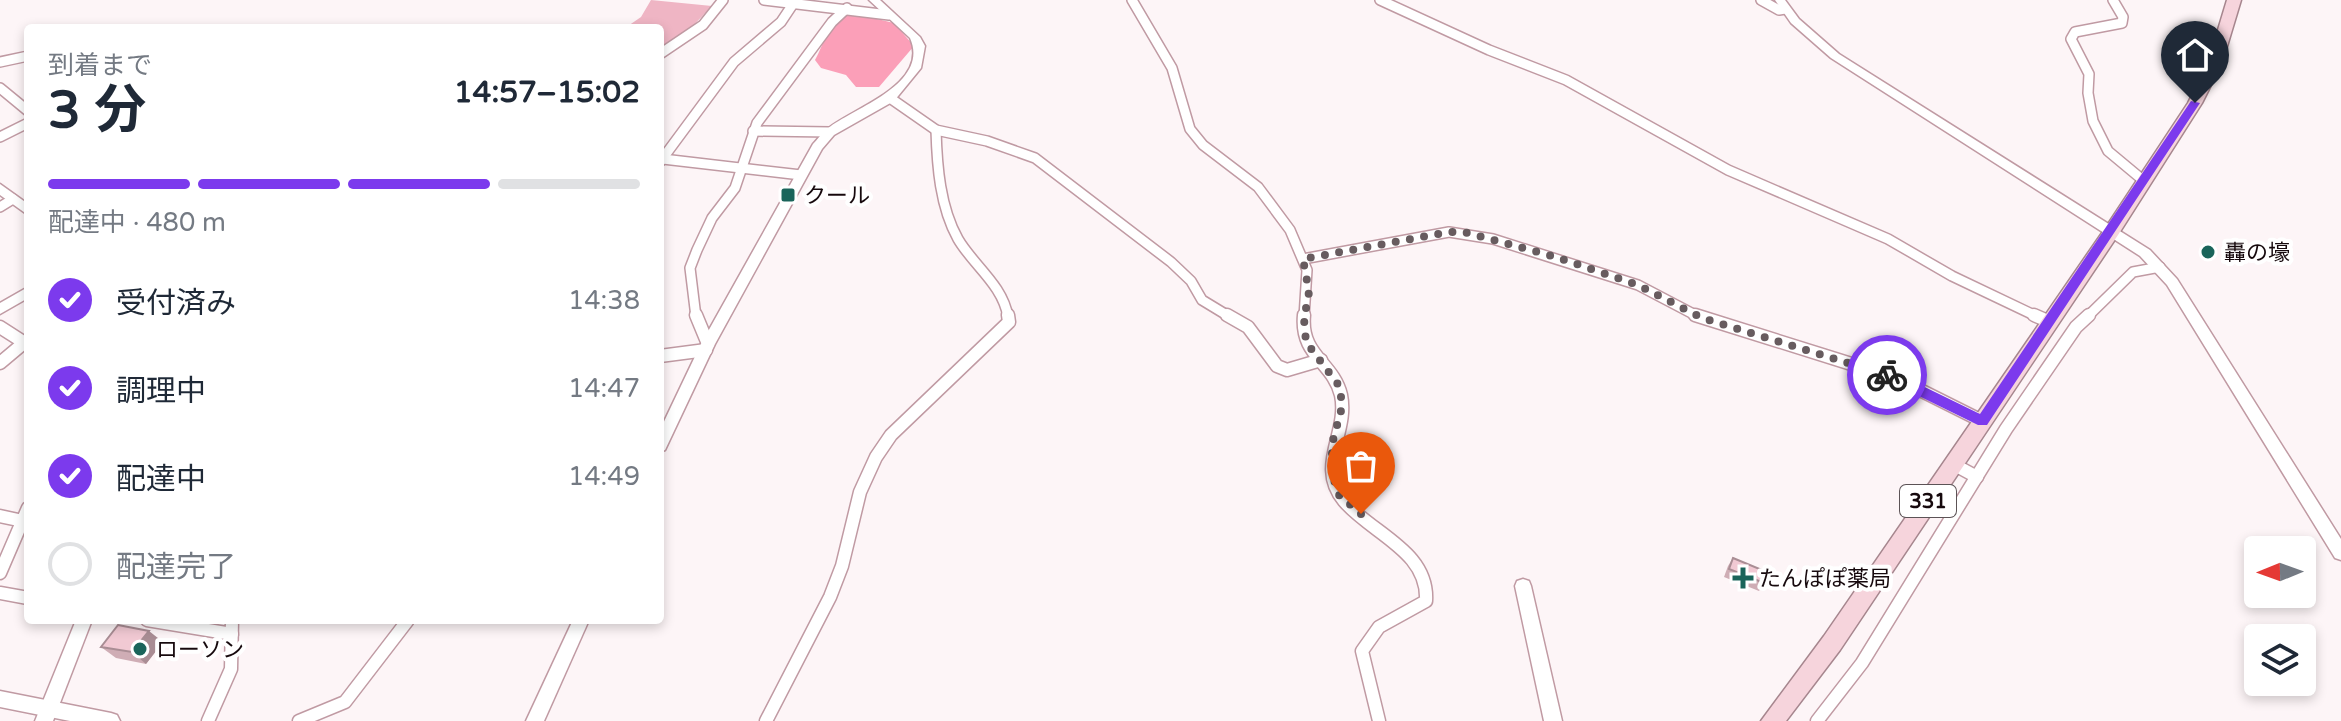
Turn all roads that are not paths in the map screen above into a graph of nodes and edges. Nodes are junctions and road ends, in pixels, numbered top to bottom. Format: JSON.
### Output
{"nodes":[{"id":1,"x":723,"y":0,"type":"edge"},
{"id":2,"x":764,"y":0,"type":"edge"},
{"id":3,"x":874,"y":0,"type":"edge"},
{"id":4,"x":1132,"y":0,"type":"edge"},
{"id":5,"x":1380,"y":0,"type":"edge"},
{"id":6,"x":1761,"y":0,"type":"edge"},
{"id":7,"x":2113,"y":0,"type":"edge"},
{"id":8,"x":2234,"y":0,"type":"edge"},
{"id":9,"x":793,"y":4,"type":"junction"},
{"id":10,"x":844,"y":4,"type":"edge"},
{"id":11,"x":1783,"y":4,"type":"edge"},
{"id":12,"x":889,"y":15,"type":"junction"},
{"id":13,"x":664,"y":52,"type":"edge"},
{"id":14,"x":24,"y":56,"type":"edge"},
{"id":15,"x":0,"y":62,"type":"edge"},
{"id":16,"x":0,"y":88,"type":"edge"},
{"id":17,"x":890,"y":98,"type":"junction"},
{"id":18,"x":24,"y":108,"type":"edge"},
{"id":19,"x":24,"y":125,"type":"edge"},
{"id":20,"x":936,"y":130,"type":"junction"},
{"id":21,"x":753,"y":131,"type":"junction"},
{"id":22,"x":830,"y":132,"type":"junction"},
{"id":23,"x":0,"y":137,"type":"edge"},
{"id":24,"x":664,"y":158,"type":"edge"},
{"id":25,"x":664,"y":161,"type":"edge"},
{"id":26,"x":742,"y":168,"type":"junction"},
{"id":27,"x":801,"y":175,"type":"junction"},
{"id":28,"x":2144,"y":181,"type":"junction"},
{"id":29,"x":0,"y":188,"type":"edge"},
{"id":30,"x":13,"y":199,"type":"junction"},
{"id":31,"x":0,"y":207,"type":"edge"},
{"id":32,"x":24,"y":208,"type":"edge"},
{"id":33,"x":2112,"y":231,"type":"junction"},
{"id":34,"x":1303,"y":259,"type":"junction"},
{"id":35,"x":2160,"y":267,"type":"junction"},
{"id":36,"x":24,"y":294,"type":"edge"},
{"id":37,"x":0,"y":309,"type":"edge"},
{"id":38,"x":2050,"y":322,"type":"junction"},
{"id":39,"x":0,"y":327,"type":"edge"},
{"id":40,"x":24,"y":342,"type":"edge"},
{"id":41,"x":24,"y":345,"type":"edge"},
{"id":42,"x":707,"y":347,"type":"junction"},
{"id":43,"x":664,"y":355,"type":"edge"},
{"id":44,"x":1321,"y":360,"type":"junction"},
{"id":45,"x":0,"y":363,"type":"edge"},
{"id":46,"x":1982,"y":421,"type":"junction"},
{"id":47,"x":664,"y":438,"type":"edge"},
{"id":48,"x":1953,"y":464,"type":"junction"},
{"id":49,"x":1977,"y":477,"type":"junction"},
{"id":50,"x":24,"y":514,"type":"edge"},
{"id":51,"x":0,"y":516,"type":"edge"},
{"id":52,"x":24,"y":519,"type":"edge"},
{"id":53,"x":2341,"y":553,"type":"edge"},
{"id":54,"x":0,"y":573,"type":"edge"},
{"id":55,"x":1523,"y":586,"type":"dead end"},
{"id":56,"x":0,"y":593,"type":"edge"},
{"id":57,"x":24,"y":597,"type":"edge"},
{"id":58,"x":82,"y":624,"type":"edge"},
{"id":59,"x":196,"y":624,"type":"edge"},
{"id":60,"x":405,"y":624,"type":"edge"},
{"id":61,"x":579,"y":624,"type":"edge"},
{"id":62,"x":232,"y":627,"type":"edge"},
{"id":63,"x":0,"y":699,"type":"edge"},
{"id":64,"x":47,"y":715,"type":"edge"},
{"id":65,"x":111,"y":721,"type":"edge"},
{"id":66,"x":208,"y":721,"type":"edge"},
{"id":67,"x":299,"y":721,"type":"edge"},
{"id":68,"x":535,"y":721,"type":"edge"},
{"id":69,"x":766,"y":721,"type":"edge"},
{"id":70,"x":1379,"y":721,"type":"edge"},
{"id":71,"x":1553,"y":721,"type":"edge"},
{"id":72,"x":1772,"y":721,"type":"edge"},
{"id":73,"x":1817,"y":721,"type":"edge"}],
"edges":[{"from":1,"to":13,"type":"street"},
{"from":2,"to":9,"type":"street"},
{"from":3,"to":12,"type":"street"},
{"from":4,"to":34,"type":"street"},
{"from":5,"to":38,"type":"street"},
{"from":6,"to":11,"type":"street"},
{"from":7,"to":28,"type":"street"},
{"from":8,"to":28,"type":"highway","number":"331"},
{"from":9,"to":10,"type":"street"},
{"from":9,"to":24,"type":"street"},
{"from":10,"to":12,"type":"street"},
{"from":10,"to":21,"type":"street"},
{"from":11,"to":33,"type":"street"},
{"from":12,"to":17,"type":"street"},
{"from":14,"to":15,"type":"street"},
{"from":16,"to":18,"type":"street"},
{"from":17,"to":20,"type":"street"},
{"from":17,"to":22,"type":"street"},
{"from":19,"to":23,"type":"street"},
{"from":20,"to":44,"type":"street"},
{"from":20,"to":69,"type":"street"},
{"from":21,"to":22,"type":"street"},
{"from":21,"to":26,"type":"street"},
{"from":22,"to":27,"type":"street"},
{"from":25,"to":26,"type":"street"},
{"from":26,"to":27,"type":"street"},
{"from":26,"to":42,"type":"street"},
{"from":27,"to":42,"type":"street"},
{"from":28,"to":33,"type":"highway","number":"331"},
{"from":29,"to":30,"type":"street"},
{"from":30,"to":31,"type":"street"},
{"from":30,"to":32,"type":"street"},
{"from":33,"to":35,"type":"street"},
{"from":33,"to":38,"type":"highway","number":"331"},
{"from":34,"to":44,"type":"street"},
{"from":34,"to":46,"type":"street"},
{"from":35,"to":49,"type":"street"},
{"from":35,"to":53,"type":"street"},
{"from":36,"to":37,"type":"street"},
{"from":38,"to":46,"type":"highway","number":"331"},
{"from":39,"to":40,"type":"street"},
{"from":41,"to":45,"type":"street"},
{"from":42,"to":43,"type":"street"},
{"from":42,"to":47,"type":"street"},
{"from":44,"to":70,"type":"street"},
{"from":46,"to":48,"type":"highway","number":"331"},
{"from":48,"to":49,"type":"street"},
{"from":48,"to":72,"type":"highway","number":"331"},
{"from":49,"to":73,"type":"street"},
{"from":50,"to":51,"type":"street"},
{"from":52,"to":54,"type":"street"},
{"from":55,"to":71,"type":"street"},
{"from":56,"to":57,"type":"street"},
{"from":58,"to":64,"type":"street"},
{"from":59,"to":62,"type":"street"},
{"from":60,"to":67,"type":"street"},
{"from":61,"to":68,"type":"street"},
{"from":62,"to":66,"type":"street"},
{"from":63,"to":64,"type":"street"},
{"from":64,"to":65,"type":"street"}]}
